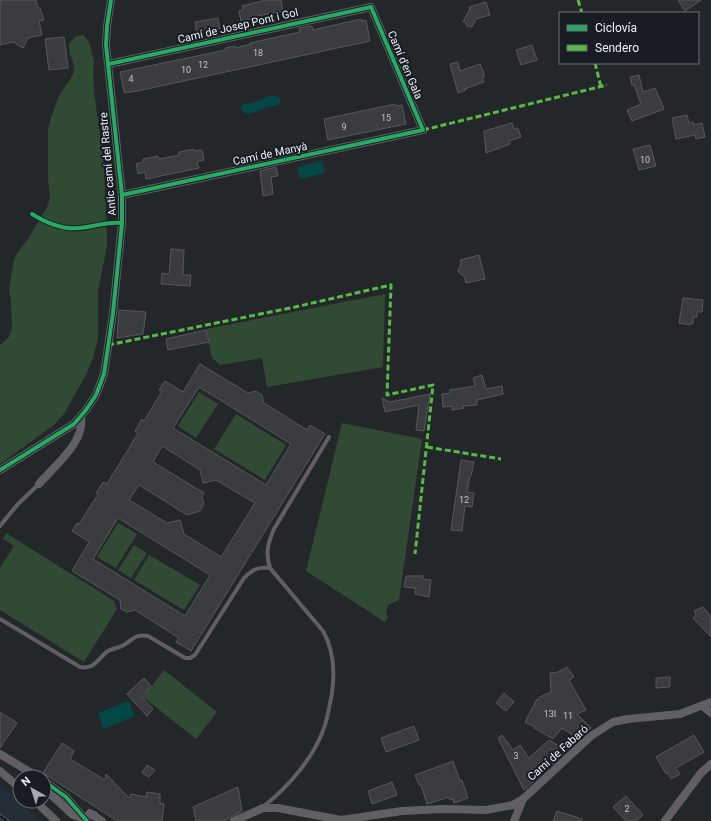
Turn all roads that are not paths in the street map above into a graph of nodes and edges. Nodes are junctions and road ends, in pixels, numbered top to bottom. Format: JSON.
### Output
{"nodes":[{"id":1,"x":111,"y":0,"type":"edge"},
{"id":2,"x":371,"y":7,"type":"joint"},
{"id":3,"x":109,"y":64,"type":"junction"},
{"id":4,"x":423,"y":130,"type":"joint"},
{"id":5,"x":122,"y":195,"type":"junction"},
{"id":6,"x":32,"y":214,"type":"dead end"},
{"id":7,"x":122,"y":223,"type":"junction"},
{"id":8,"x":81,"y":416,"type":"junction"},
{"id":9,"x":329,"y":437,"type":"dead end"},
{"id":10,"x":0,"y":470,"type":"edge"},
{"id":11,"x":39,"y":484,"type":"joint"},
{"id":12,"x":0,"y":526,"type":"edge"},
{"id":13,"x":270,"y":568,"type":"junction"},
{"id":14,"x":0,"y":619,"type":"edge"},
{"id":15,"x":707,"y":704,"type":"edge"},
{"id":16,"x":711,"y":713,"type":"edge"},
{"id":17,"x":0,"y":754,"type":"edge"},
{"id":18,"x":0,"y":759,"type":"edge"},
{"id":19,"x":711,"y":764,"type":"edge"},
{"id":20,"x":16,"y":769,"type":"edge"},
{"id":21,"x":25,"y":769,"type":"edge"},
{"id":22,"x":0,"y":771,"type":"edge"},
{"id":23,"x":12,"y":781,"type":"edge"},
{"id":24,"x":52,"y":787,"type":"edge"},
{"id":25,"x":52,"y":795,"type":"edge"},
{"id":26,"x":66,"y":797,"type":"junction"},
{"id":27,"x":523,"y":799,"type":"junction"},
{"id":28,"x":262,"y":808,"type":"junction"},
{"id":29,"x":43,"y":809,"type":"edge"},
{"id":30,"x":94,"y":815,"type":"junction"},
{"id":31,"x":85,"y":818,"type":"edge"},
{"id":32,"x":56,"y":821,"type":"edge"},
{"id":33,"x":102,"y":821,"type":"edge"},
{"id":34,"x":234,"y":821,"type":"edge"},
{"id":35,"x":514,"y":821,"type":"edge"},
{"id":36,"x":665,"y":821,"type":"edge"}],
"edges":[{"from":1,"to":3,"type":"street","name":"Antic camí del Rastre"},
{"from":2,"to":3,"type":"street","name":"Camí de Josep Pont i Gol"},
{"from":2,"to":4,"type":"street","name":"Camí d'en Gala"},
{"from":3,"to":5,"type":"street","name":"Antic camí del Rastre"},
{"from":4,"to":5,"type":"street","name":"Camí de Manyà"},
{"from":5,"to":7,"type":"street","name":"Antic camí del Rastre"},
{"from":6,"to":7,"type":"lane"},
{"from":7,"to":8,"type":"street","name":"Antic camí del Rastre"},
{"from":8,"to":10,"type":"street"},
{"from":8,"to":11,"type":"street","name":"Antic camí del Rastre"},
{"from":9,"to":13,"type":"lane"},
{"from":11,"to":12,"type":"lane"},
{"from":13,"to":14,"type":"lane"},
{"from":13,"to":28,"type":"lane"},
{"from":15,"to":16,"type":"street"},
{"from":15,"to":27,"type":"street","name":"Camí de Fabaró"},
{"from":17,"to":21,"type":"street"},
{"from":18,"to":20,"type":"street"},
{"from":19,"to":36,"type":"street"},
{"from":22,"to":23,"type":"street"},
{"from":24,"to":26,"type":"street"},
{"from":25,"to":31,"type":"street"},
{"from":26,"to":30,"type":"street"},
{"from":26,"to":31,"type":"street"},
{"from":27,"to":28,"type":"street"},
{"from":27,"to":35,"type":"street"},
{"from":28,"to":34,"type":"street"},
{"from":29,"to":32,"type":"street"},
{"from":30,"to":31,"type":"street"},
{"from":30,"to":33,"type":"street"}]}
